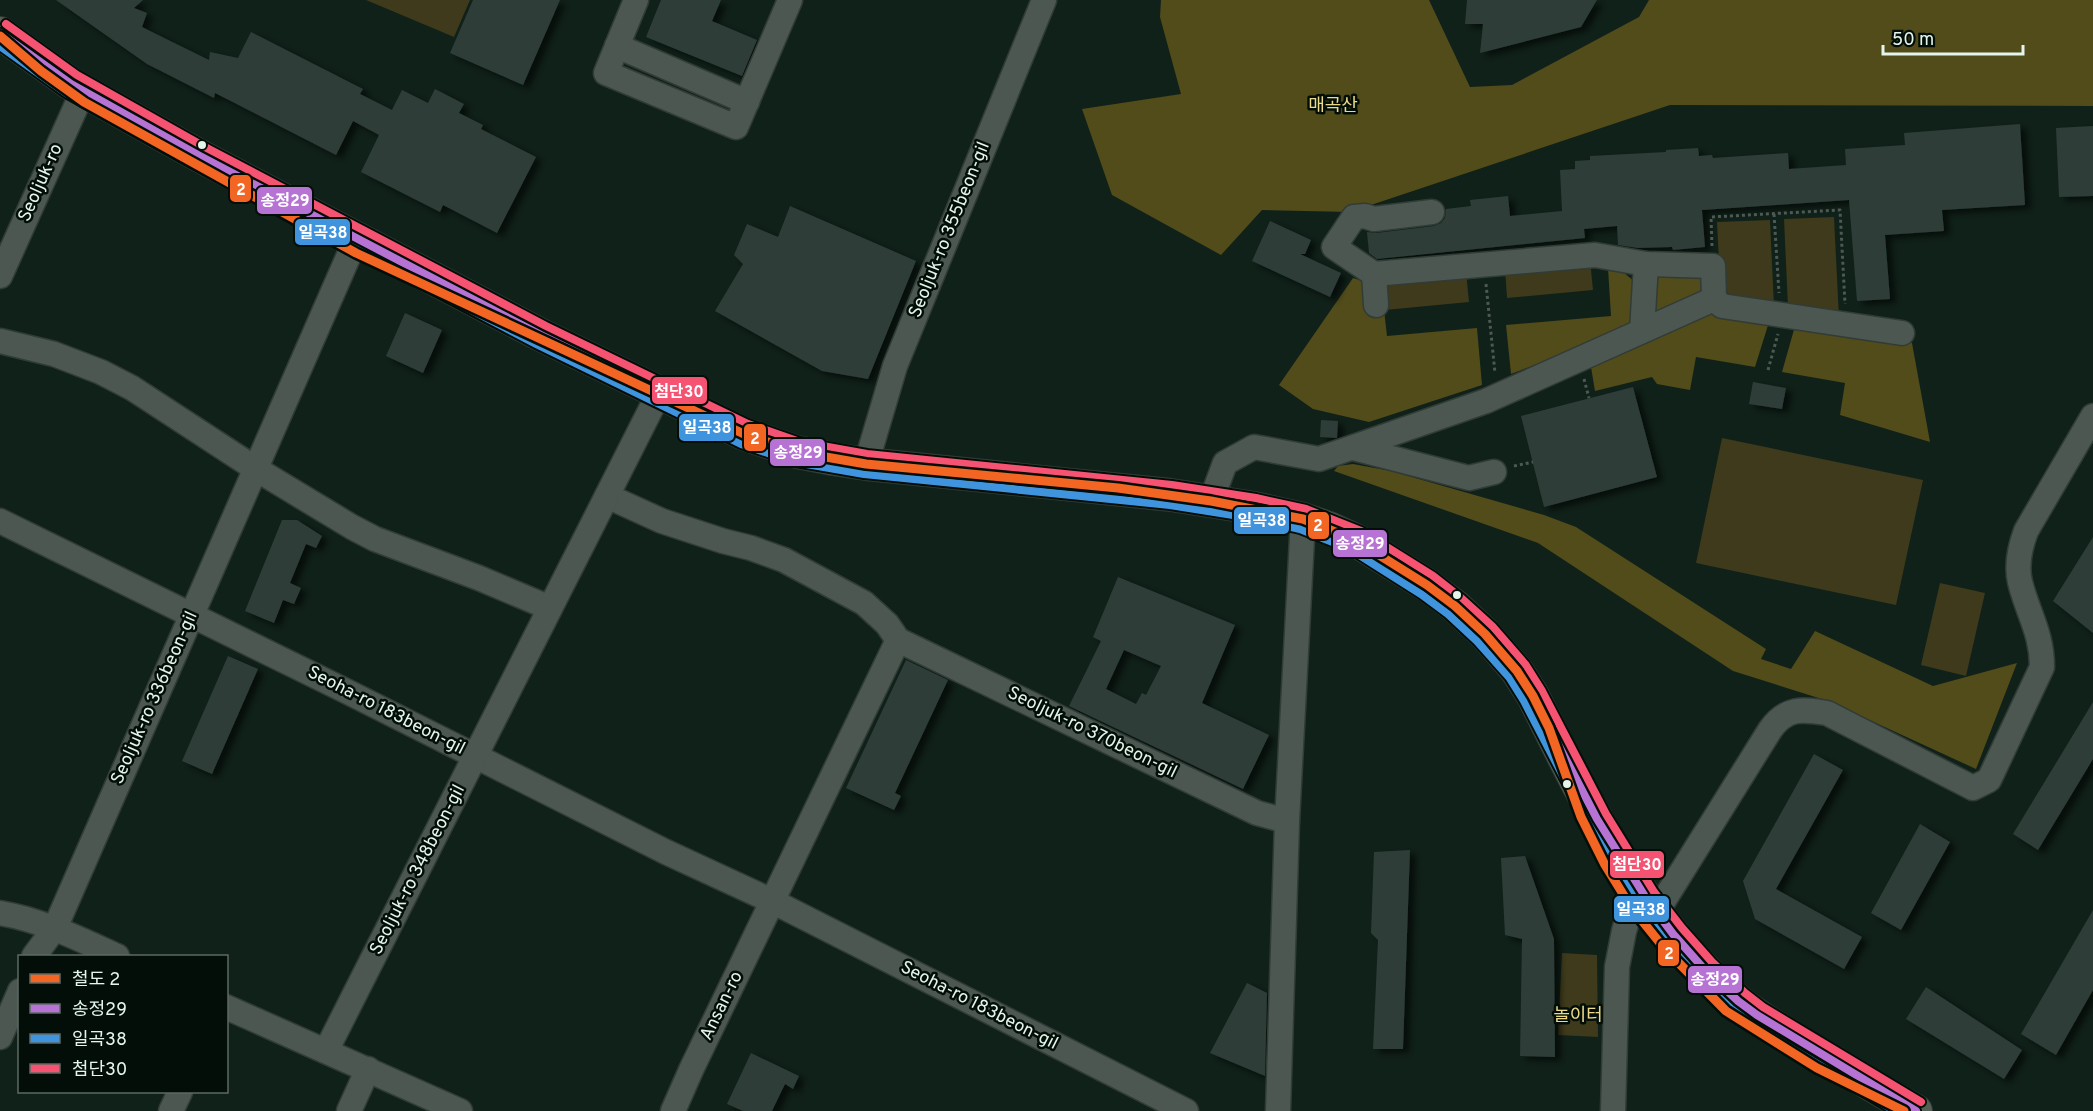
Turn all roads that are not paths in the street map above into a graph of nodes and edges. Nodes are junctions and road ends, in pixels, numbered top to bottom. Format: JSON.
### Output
{"nodes":[{"id":1,"x":636,"y":0,"type":"edge"},
{"id":2,"x":790,"y":0,"type":"edge"},
{"id":3,"x":1044,"y":0,"type":"edge"},
{"id":4,"x":0,"y":33,"type":"edge"},
{"id":5,"x":83,"y":90,"type":"junction"},
{"id":6,"x":1432,"y":212,"type":"dead end"},
{"id":7,"x":356,"y":239,"type":"junction"},
{"id":8,"x":1646,"y":264,"type":"junction"},
{"id":9,"x":1374,"y":274,"type":"junction"},
{"id":10,"x":0,"y":276,"type":"edge"},
{"id":11,"x":1714,"y":299,"type":"junction"},
{"id":12,"x":1376,"y":305,"type":"dead end"},
{"id":13,"x":1642,"y":331,"type":"junction"},
{"id":14,"x":1902,"y":333,"type":"dead end"},
{"id":15,"x":0,"y":342,"type":"edge"},
{"id":16,"x":659,"y":393,"type":"junction"},
{"id":17,"x":2093,"y":416,"type":"edge"},
{"id":18,"x":1353,"y":448,"type":"junction"},
{"id":19,"x":866,"y":464,"type":"junction"},
{"id":20,"x":256,"y":469,"type":"junction"},
{"id":21,"x":1494,"y":472,"type":"dead end"},
{"id":22,"x":607,"y":496,"type":"junction"},
{"id":23,"x":1212,"y":501,"type":"junction"},
{"id":24,"x":1303,"y":519,"type":"junction"},
{"id":25,"x":0,"y":521,"type":"edge"},
{"id":26,"x":550,"y":608,"type":"junction"},
{"id":27,"x":192,"y":615,"type":"junction"},
{"id":28,"x":898,"y":640,"type":"junction"},
{"id":29,"x":475,"y":756,"type":"junction"},
{"id":30,"x":1287,"y":821,"type":"junction"},
{"id":31,"x":1637,"y":887,"type":"junction"},
{"id":32,"x":772,"y":901,"type":"junction"},
{"id":33,"x":0,"y":913,"type":"edge"},
{"id":34,"x":1656,"y":913,"type":"junction"},
{"id":35,"x":55,"y":928,"type":"junction"},
{"id":36,"x":35,"y":955,"type":"edge"},
{"id":37,"x":113,"y":955,"type":"edge"},
{"id":38,"x":18,"y":996,"type":"edge"},
{"id":39,"x":228,"y":1008,"type":"edge"},
{"id":40,"x":0,"y":1037,"type":"edge"},
{"id":41,"x":326,"y":1051,"type":"junction"},
{"id":42,"x":368,"y":1069,"type":"junction"},
{"id":43,"x":180,"y":1093,"type":"edge"},
{"id":44,"x":447,"y":1108,"type":"edge"},
{"id":45,"x":1911,"y":1110,"type":"edge"},
{"id":46,"x":171,"y":1111,"type":"edge"},
{"id":47,"x":349,"y":1111,"type":"edge"},
{"id":48,"x":673,"y":1111,"type":"edge"},
{"id":49,"x":1186,"y":1111,"type":"edge"},
{"id":50,"x":1278,"y":1111,"type":"edge"},
{"id":51,"x":1613,"y":1111,"type":"edge"}],
"edges":[{"from":1,"to":2,"type":"street"},
{"from":3,"to":19,"type":"street","name":"Seoljuk-ro 355beon-gil"},
{"from":4,"to":5,"type":"main road"},
{"from":5,"to":7,"type":"main road"},
{"from":5,"to":10,"type":"street","name":"Seoljuk-ro"},
{"from":6,"to":9,"type":"street"},
{"from":7,"to":16,"type":"main road"},
{"from":7,"to":20,"type":"street","name":"Seoljuk-ro 336beon-gil"},
{"from":8,"to":9,"type":"street"},
{"from":8,"to":11,"type":"street"},
{"from":8,"to":13,"type":"street"},
{"from":9,"to":12,"type":"street"},
{"from":11,"to":13,"type":"street"},
{"from":11,"to":14,"type":"street"},
{"from":13,"to":18,"type":"street"},
{"from":15,"to":20,"type":"street"},
{"from":16,"to":19,"type":"main road"},
{"from":16,"to":22,"type":"street","name":"Seoljuk-ro 348beon-gil"},
{"from":17,"to":34,"type":"street"},
{"from":18,"to":21,"type":"street"},
{"from":18,"to":23,"type":"street"},
{"from":19,"to":23,"type":"main road"},
{"from":20,"to":26,"type":"street"},
{"from":20,"to":27,"type":"street","name":"Seoljuk-ro 336beon-gil"},
{"from":22,"to":26,"type":"street","name":"Seoljuk-ro 348beon-gil"},
{"from":22,"to":28,"type":"street"},
{"from":23,"to":24,"type":"main road"},
{"from":24,"to":30,"type":"street"},
{"from":24,"to":31,"type":"main road"},
{"from":25,"to":27,"type":"street","name":"Seoha-ro 183beon-gil"},
{"from":26,"to":29,"type":"street","name":"Seoljuk-ro 348beon-gil"},
{"from":27,"to":29,"type":"street","name":"Seoha-ro 183beon-gil"},
{"from":27,"to":35,"type":"street","name":"Seoljuk-ro 336beon-gil"},
{"from":28,"to":30,"type":"street","name":"Seoljuk-ro 370beon-gil"},
{"from":28,"to":32,"type":"street"},
{"from":29,"to":32,"type":"street","name":"Seoha-ro 183beon-gil"},
{"from":29,"to":41,"type":"street","name":"Seoljuk-ro 348beon-gil"},
{"from":30,"to":50,"type":"street"},
{"from":31,"to":34,"type":"main road"},
{"from":31,"to":51,"type":"street"},
{"from":32,"to":48,"type":"street","name":"Ansan-ro"},
{"from":32,"to":49,"type":"street","name":"Seoha-ro 183beon-gil"},
{"from":33,"to":35,"type":"street"},
{"from":34,"to":45,"type":"main road"},
{"from":35,"to":36,"type":"street","name":"Seoljuk-ro 336beon-gil"},
{"from":35,"to":37,"type":"street"},
{"from":38,"to":40,"type":"street"},
{"from":39,"to":41,"type":"street"},
{"from":41,"to":42,"type":"street"},
{"from":42,"to":44,"type":"street"},
{"from":42,"to":47,"type":"street"},
{"from":43,"to":46,"type":"street"}]}
